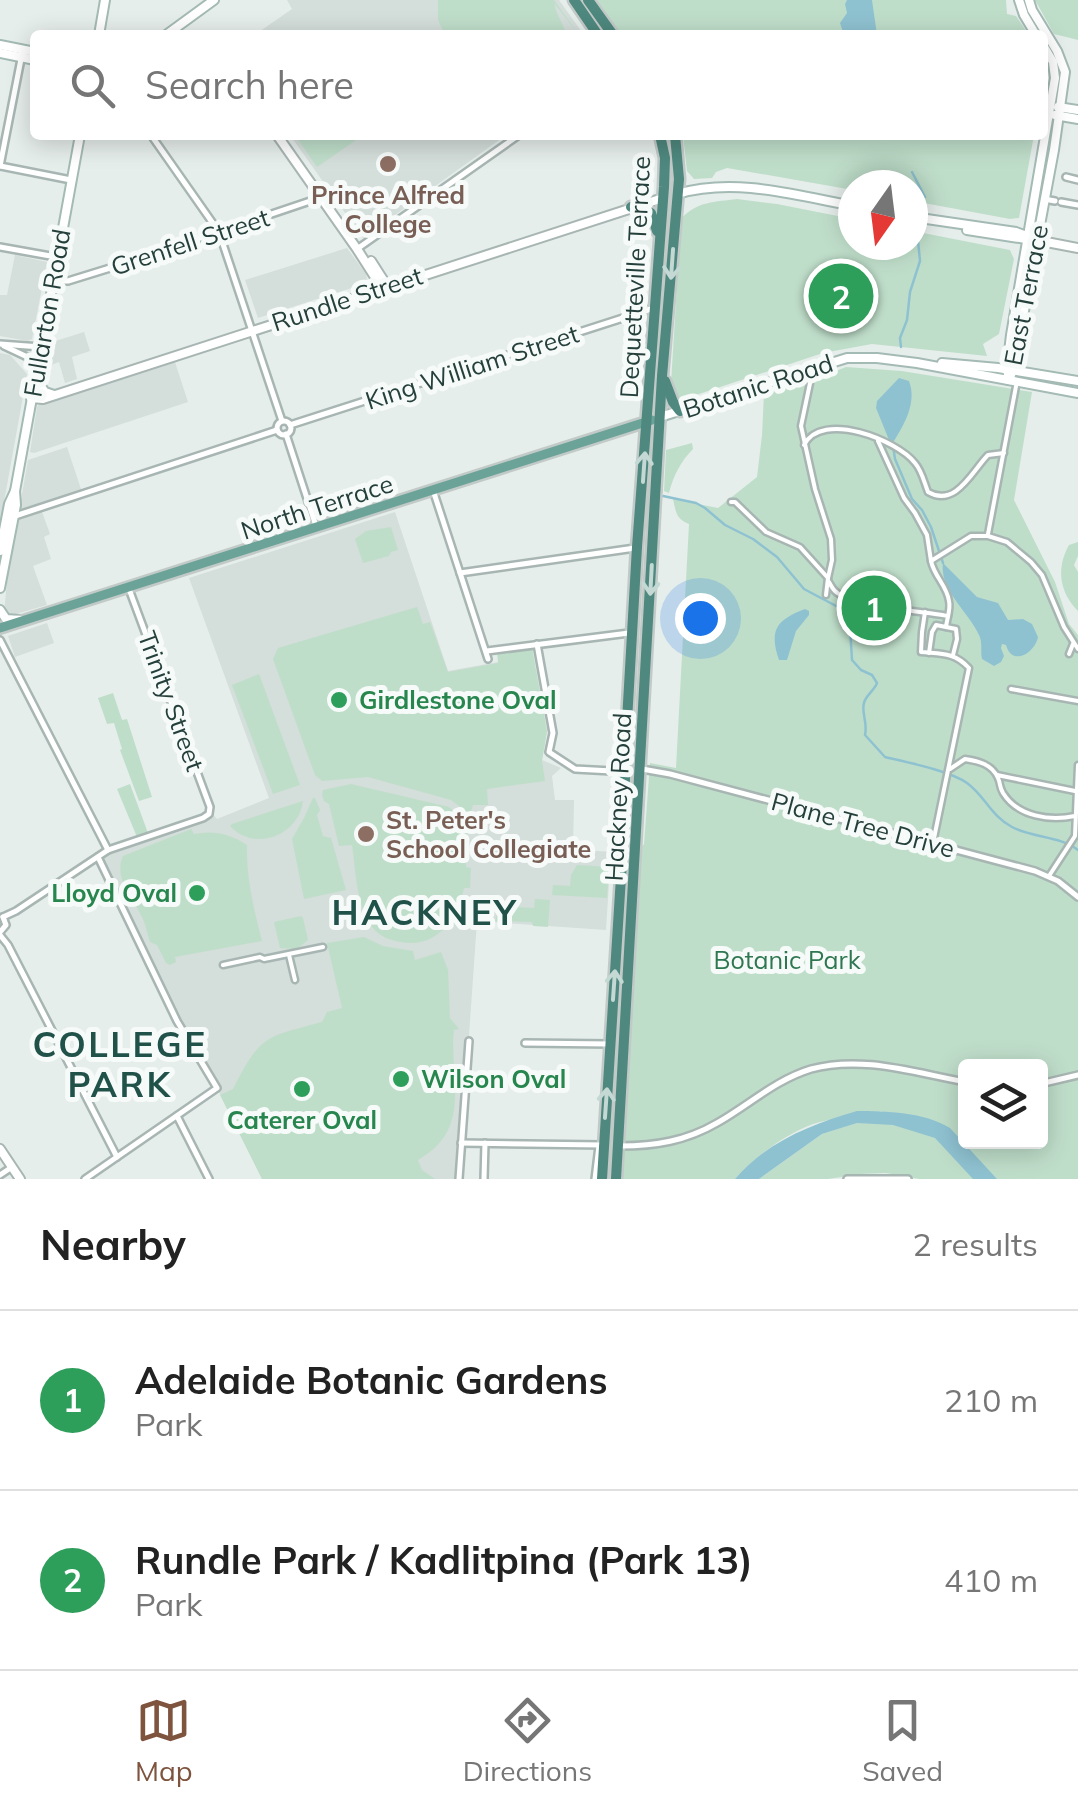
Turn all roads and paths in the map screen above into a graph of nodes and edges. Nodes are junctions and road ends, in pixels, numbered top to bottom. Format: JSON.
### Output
{"nodes":[{"id":1,"x":105,"y":0,"type":"edge"},
{"id":2,"x":574,"y":0,"type":"edge"},
{"id":3,"x":588,"y":0,"type":"edge"},
{"id":4,"x":1019,"y":0,"type":"edge"},
{"id":5,"x":1029,"y":0,"type":"edge"},
{"id":6,"x":210,"y":3,"type":"edge"},
{"id":7,"x":100,"y":30,"type":"edge"},
{"id":8,"x":170,"y":30,"type":"edge"},
{"id":9,"x":595,"y":30,"type":"edge"},
{"id":10,"x":609,"y":30,"type":"edge"},
{"id":11,"x":1033,"y":30,"type":"edge"},
{"id":12,"x":1044,"y":30,"type":"edge"},
{"id":13,"x":1048,"y":37,"type":"edge"},
{"id":14,"x":0,"y":45,"type":"edge"},
{"id":15,"x":30,"y":52,"type":"edge"},
{"id":16,"x":0,"y":53,"type":"edge"},
{"id":17,"x":22,"y":53,"type":"junction"},
{"id":18,"x":1048,"y":55,"type":"edge"},
{"id":19,"x":30,"y":57,"type":"edge"},
{"id":20,"x":1078,"y":110,"type":"edge"},
{"id":21,"x":1055,"y":111,"type":"junction"},
{"id":22,"x":1078,"y":118,"type":"edge"},
{"id":23,"x":79,"y":140,"type":"edge"},
{"id":24,"x":155,"y":140,"type":"edge"},
{"id":25,"x":283,"y":140,"type":"edge"},
{"id":26,"x":512,"y":140,"type":"edge"},
{"id":27,"x":661,"y":140,"type":"edge"},
{"id":28,"x":675,"y":140,"type":"edge"},
{"id":29,"x":0,"y":166,"type":"edge"},
{"id":30,"x":1053,"y":176,"type":"junction"},
{"id":31,"x":71,"y":180,"type":"junction"},
{"id":32,"x":1078,"y":180,"type":"edge"},
{"id":33,"x":678,"y":194,"type":"junction"},
{"id":34,"x":323,"y":197,"type":"junction"},
{"id":35,"x":663,"y":198,"type":"junction"},
{"id":36,"x":1039,"y":199,"type":"junction"},
{"id":37,"x":838,"y":203,"type":"edge"},
{"id":38,"x":1078,"y":205,"type":"edge"},
{"id":39,"x":630,"y":208,"type":"junction"},
{"id":40,"x":928,"y":220,"type":"edge"},
{"id":41,"x":220,"y":232,"type":"junction"},
{"id":42,"x":1030,"y":239,"type":"junction"},
{"id":43,"x":0,"y":246,"type":"edge"},
{"id":44,"x":659,"y":247,"type":"junction"},
{"id":45,"x":359,"y":248,"type":"junction"},
{"id":46,"x":1078,"y":248,"type":"edge"},
{"id":47,"x":57,"y":258,"type":"junction"},
{"id":48,"x":53,"y":281,"type":"junction"},
{"id":49,"x":384,"y":287,"type":"junction"},
{"id":50,"x":654,"y":308,"type":"junction"},
{"id":51,"x":668,"y":308,"type":"junction"},
{"id":52,"x":252,"y":330,"type":"junction"},
{"id":53,"x":0,"y":345,"type":"edge"},
{"id":54,"x":41,"y":346,"type":"junction"},
{"id":55,"x":38,"y":362,"type":"junction"},
{"id":56,"x":917,"y":362,"type":"junction"},
{"id":57,"x":813,"y":368,"type":"junction"},
{"id":58,"x":1010,"y":370,"type":"junction"},
{"id":59,"x":662,"y":376,"type":"junction"},
{"id":60,"x":35,"y":379,"type":"junction"},
{"id":61,"x":1013,"y":381,"type":"junction"},
{"id":62,"x":1078,"y":381,"type":"edge"},
{"id":63,"x":1078,"y":393,"type":"edge"},
{"id":64,"x":54,"y":395,"type":"junction"},
{"id":65,"x":32,"y":398,"type":"junction"},
{"id":66,"x":680,"y":410,"type":"junction"},
{"id":67,"x":660,"y":417,"type":"junction"},
{"id":68,"x":282,"y":421,"type":"junction"},
{"id":69,"x":647,"y":422,"type":"junction"},
{"id":70,"x":290,"y":425,"type":"junction"},
{"id":71,"x":277,"y":430,"type":"junction"},
{"id":72,"x":801,"y":430,"type":"junction"},
{"id":73,"x":817,"y":432,"type":"junction"},
{"id":74,"x":286,"y":434,"type":"junction"},
{"id":75,"x":878,"y":441,"type":"junction"},
{"id":76,"x":804,"y":445,"type":"junction"},
{"id":77,"x":1004,"y":454,"type":"junction"},
{"id":78,"x":433,"y":490,"type":"junction"},
{"id":79,"x":15,"y":492,"type":"junction"},
{"id":80,"x":731,"y":502,"type":"dead end"},
{"id":81,"x":13,"y":518,"type":"junction"},
{"id":82,"x":654,"y":520,"type":"junction"},
{"id":83,"x":317,"y":528,"type":"junction"},
{"id":84,"x":639,"y":532,"type":"junction"},
{"id":85,"x":989,"y":532,"type":"junction"},
{"id":86,"x":2,"y":535,"type":"edge"},
{"id":87,"x":637,"y":547,"type":"junction"},
{"id":88,"x":0,"y":550,"type":"edge"},
{"id":89,"x":932,"y":561,"type":"junction"},
{"id":90,"x":460,"y":573,"type":"junction"},
{"id":91,"x":829,"y":580,"type":"junction"},
{"id":92,"x":1,"y":583,"type":"edge"},
{"id":93,"x":129,"y":589,"type":"junction"},
{"id":94,"x":826,"y":595,"type":"dead end"},
{"id":95,"x":0,"y":609,"type":"edge"},
{"id":96,"x":925,"y":612,"type":"junction"},
{"id":97,"x":948,"y":616,"type":"junction"},
{"id":98,"x":31,"y":620,"type":"junction"},
{"id":99,"x":946,"y":626,"type":"junction"},
{"id":100,"x":0,"y":628,"type":"edge"},
{"id":101,"x":632,"y":632,"type":"junction"},
{"id":102,"x":2,"y":644,"type":"edge"},
{"id":103,"x":537,"y":644,"type":"junction"},
{"id":104,"x":1076,"y":646,"type":"edge"},
{"id":105,"x":929,"y":653,"type":"junction"},
{"id":106,"x":1070,"y":654,"type":"dead end"},
{"id":107,"x":953,"y":656,"type":"junction"},
{"id":108,"x":1011,"y":690,"type":"dead end"},
{"id":109,"x":1078,"y":701,"type":"edge"},
{"id":110,"x":1078,"y":765,"type":"edge"},
{"id":111,"x":641,"y":768,"type":"junction"},
{"id":112,"x":626,"y":772,"type":"junction"},
{"id":113,"x":947,"y":773,"type":"junction"},
{"id":114,"x":997,"y":775,"type":"junction"},
{"id":115,"x":1076,"y":791,"type":"edge"},
{"id":116,"x":1075,"y":816,"type":"junction"},
{"id":117,"x":933,"y":843,"type":"junction"},
{"id":118,"x":108,"y":850,"type":"junction"},
{"id":119,"x":98,"y":857,"type":"junction"},
{"id":120,"x":622,"y":861,"type":"junction"},
{"id":121,"x":1049,"y":876,"type":"junction"},
{"id":122,"x":1078,"y":898,"type":"edge"},
{"id":123,"x":2,"y":926,"type":"edge"},
{"id":124,"x":324,"y":947,"type":"dead end"},
{"id":125,"x":289,"y":954,"type":"junction"},
{"id":126,"x":223,"y":965,"type":"dead end"},
{"id":127,"x":294,"y":980,"type":"dead end"},
{"id":128,"x":625,"y":1024,"type":"junction"},
{"id":129,"x":469,"y":1041,"type":"dead end"},
{"id":130,"x":525,"y":1043,"type":"dead end"},
{"id":131,"x":610,"y":1044,"type":"junction"},
{"id":132,"x":1078,"y":1075,"type":"edge"},
{"id":133,"x":958,"y":1081,"type":"edge"},
{"id":134,"x":1048,"y":1082,"type":"edge"},
{"id":135,"x":177,"y":1116,"type":"junction"},
{"id":136,"x":460,"y":1143,"type":"junction"},
{"id":137,"x":486,"y":1144,"type":"junction"},
{"id":138,"x":601,"y":1145,"type":"junction"},
{"id":139,"x":618,"y":1146,"type":"junction"},
{"id":140,"x":0,"y":1149,"type":"edge"},
{"id":141,"x":117,"y":1157,"type":"junction"},
{"id":142,"x":12,"y":1166,"type":"junction"},
{"id":143,"x":0,"y":1175,"type":"edge"},
{"id":144,"x":20,"y":1179,"type":"edge"},
{"id":145,"x":84,"y":1179,"type":"edge"},
{"id":146,"x":209,"y":1179,"type":"edge"},
{"id":147,"x":459,"y":1179,"type":"edge"},
{"id":148,"x":484,"y":1179,"type":"edge"},
{"id":149,"x":598,"y":1179,"type":"edge"},
{"id":150,"x":616,"y":1179,"type":"edge"},
{"id":151,"x":848,"y":1179,"type":"edge"},
{"id":152,"x":908,"y":1179,"type":"edge"}],
"edges":[{"from":1,"to":7,"type":"main road"},
{"from":2,"to":9,"type":"highway"},
{"from":3,"to":10,"type":"highway"},
{"from":4,"to":11,"type":"main road"},
{"from":5,"to":12,"type":"main road","name":"East Terrace"},
{"from":6,"to":8,"type":"main road"},
{"from":13,"to":21,"type":"main road","name":"East Terrace"},
{"from":14,"to":17,"type":"main road"},
{"from":15,"to":17,"type":"main road"},
{"from":16,"to":17,"type":"main road"},
{"from":17,"to":19,"type":"main road"},
{"from":17,"to":29,"type":"street"},
{"from":18,"to":21,"type":"main road","name":"East Terrace"},
{"from":20,"to":21,"type":"main road"},
{"from":21,"to":22,"type":"main road"},
{"from":21,"to":30,"type":"main road","name":"East Terrace"},
{"from":23,"to":31,"type":"main road","name":"Fullarton Road"},
{"from":24,"to":41,"type":"street"},
{"from":25,"to":34,"type":"main road"},
{"from":26,"to":45,"type":"street"},
{"from":27,"to":35,"type":"highway","name":"Dequetteville Terrace"},
{"from":28,"to":33,"type":"highway","name":"Dequetteville Terrace"},
{"from":29,"to":31,"type":"street"},
{"from":30,"to":32,"type":"street"},
{"from":30,"to":36,"type":"main road","name":"East Terrace"},
{"from":31,"to":47,"type":"main road","name":"Fullarton Road"},
{"from":33,"to":35,"type":"main road","name":"Rundle Street"},
{"from":33,"to":37,"type":"main road","name":"Rundle Street"},
{"from":33,"to":51,"type":"highway","name":"Dequetteville Terrace","one_way":true},
{"from":34,"to":41,"type":"street","name":"Grenfell Street"},
{"from":34,"to":45,"type":"main road"},
{"from":35,"to":39,"type":"main road","name":"Rundle Street"},
{"from":35,"to":44,"type":"highway","name":"Dequetteville Terrace"},
{"from":36,"to":38,"type":"street"},
{"from":36,"to":42,"type":"main road","name":"East Terrace"},
{"from":39,"to":44,"type":"highway"},
{"from":39,"to":49,"type":"main road","name":"Rundle Street"},
{"from":40,"to":42,"type":"main road"},
{"from":41,"to":48,"type":"street","name":"Grenfell Street"},
{"from":41,"to":52,"type":"street"},
{"from":42,"to":46,"type":"main road"},
{"from":42,"to":58,"type":"main road","name":"East Terrace"},
{"from":43,"to":47,"type":"street"},
{"from":44,"to":50,"type":"highway","name":"Dequetteville Terrace"},
{"from":45,"to":49,"type":"main road"},
{"from":47,"to":48,"type":"main road","name":"Fullarton Road"},
{"from":48,"to":54,"type":"main road","name":"Fullarton Road"},
{"from":49,"to":52,"type":"main road","name":"Rundle Street"},
{"from":50,"to":51,"type":"highway"},
{"from":50,"to":69,"type":"highway","name":"Dequetteville Terrace"},
{"from":50,"to":70,"type":"street","name":"King William Street"},
{"from":51,"to":59,"type":"highway","name":"Dequetteville Terrace"},
{"from":52,"to":64,"type":"main road","name":"Rundle Street"},
{"from":52,"to":68,"type":"street"},
{"from":53,"to":54,"type":"street"},
{"from":53,"to":55,"type":"street"},
{"from":54,"to":55,"type":"main road","name":"Fullarton Road"},
{"from":55,"to":60,"type":"main road","name":"Fullarton Road"},
{"from":56,"to":57,"type":"main road","name":"Botanic Road"},
{"from":56,"to":58,"type":"main road","name":"Botanic Road"},
{"from":56,"to":61,"type":"main road","name":"Botanic Road"},
{"from":57,"to":66,"type":"main road","name":"Botanic Road"},
{"from":57,"to":72,"type":"street"},
{"from":58,"to":61,"type":"main road","name":"East Terrace"},
{"from":58,"to":62,"type":"main road"},
{"from":59,"to":66,"type":"highway"},
{"from":59,"to":67,"type":"highway","name":"Dequetteville Terrace"},
{"from":60,"to":64,"type":"main road"},
{"from":60,"to":65,"type":"main road","name":"Fullarton Road"},
{"from":61,"to":63,"type":"main road"},
{"from":61,"to":77,"type":"street"},
{"from":64,"to":65,"type":"main road","name":"Rundle Street"},
{"from":65,"to":79,"type":"main road","name":"Fullarton Road"},
{"from":66,"to":67,"type":"main road","name":"Botanic Road"},
{"from":67,"to":69,"type":"main road","name":"North Terrace"},
{"from":67,"to":82,"type":"highway","name":"Hackney Road"},
{"from":68,"to":70,"type":"street"},
{"from":68,"to":71,"type":"street"},
{"from":69,"to":78,"type":"main road","name":"North Terrace"},
{"from":84,"to":69,"type":"highway","name":"Hackney Road","one_way":true},
{"from":70,"to":74,"type":"street"},
{"from":71,"to":74,"type":"street"},
{"from":71,"to":81,"type":"street"},
{"from":72,"to":73,"type":"street"},
{"from":72,"to":76,"type":"street"},
{"from":73,"to":75,"type":"street"},
{"from":73,"to":76,"type":"street"},
{"from":74,"to":83,"type":"street"},
{"from":75,"to":77,"type":"street"},
{"from":75,"to":89,"type":"street"},
{"from":76,"to":91,"type":"street"},
{"from":77,"to":85,"type":"street"},
{"from":78,"to":83,"type":"main road","name":"North Terrace"},
{"from":78,"to":90,"type":"street"},
{"from":79,"to":81,"type":"main road","name":"Fullarton Road"},
{"from":79,"to":86,"type":"main road","name":"Fullarton Road"},
{"from":80,"to":91,"type":"street"},
{"from":81,"to":86,"type":"main road"},
{"from":81,"to":92,"type":"main road","name":"Fullarton Road"},
{"from":82,"to":84,"type":"highway"},
{"from":82,"to":111,"type":"highway","name":"Hackney Road","one_way":true},
{"from":83,"to":93,"type":"main road","name":"North Terrace"},
{"from":84,"to":87,"type":"highway","name":"Hackney Road"},
{"from":85,"to":89,"type":"street"},
{"from":85,"to":104,"type":"street"},
{"from":86,"to":88,"type":"main road","name":"Fullarton Road"},
{"from":87,"to":90,"type":"street"},
{"from":87,"to":101,"type":"highway","name":"Hackney Road"},
{"from":89,"to":97,"type":"street"},
{"from":90,"to":103,"type":"street"},
{"from":91,"to":94,"type":"street"},
{"from":91,"to":96,"type":"street"},
{"from":92,"to":95,"type":"main road","name":"Fullarton Road"},
{"from":93,"to":98,"type":"main road","name":"North Terrace"},
{"from":93,"to":118,"type":"street","name":"Trinity Street"},
{"from":95,"to":98,"type":"main road"},
{"from":96,"to":97,"type":"street"},
{"from":96,"to":105,"type":"street"},
{"from":97,"to":99,"type":"street"},
{"from":98,"to":100,"type":"main road","name":"North Terrace"},
{"from":99,"to":105,"type":"street"},
{"from":99,"to":107,"type":"street"},
{"from":101,"to":103,"type":"street"},
{"from":101,"to":112,"type":"highway","name":"Hackney Road"},
{"from":102,"to":118,"type":"street"},
{"from":103,"to":112,"type":"street"},
{"from":104,"to":106,"type":"street"},
{"from":105,"to":107,"type":"street"},
{"from":107,"to":113,"type":"street"},
{"from":108,"to":109,"type":"street"},
{"from":110,"to":115,"type":"street"},
{"from":111,"to":117,"type":"street","name":"Plane Tree Drive"},
{"from":111,"to":120,"type":"highway"},
{"from":111,"to":128,"type":"highway","name":"Hackney Road"},
{"from":112,"to":120,"type":"highway","name":"Hackney Road"},
{"from":113,"to":114,"type":"street"},
{"from":113,"to":117,"type":"street"},
{"from":114,"to":115,"type":"street"},
{"from":114,"to":116,"type":"street"},
{"from":115,"to":116,"type":"street"},
{"from":116,"to":121,"type":"street"},
{"from":117,"to":121,"type":"street","name":"Plane Tree Drive"},
{"from":118,"to":119,"type":"street"},
{"from":119,"to":123,"type":"street"},
{"from":119,"to":135,"type":"street"},
{"from":131,"to":120,"type":"highway","name":"Hackney Road","one_way":true},
{"from":121,"to":122,"type":"street","name":"Plane Tree Drive"},
{"from":123,"to":141,"type":"street"},
{"from":124,"to":125,"type":"street"},
{"from":125,"to":126,"type":"street"},
{"from":125,"to":127,"type":"street"},
{"from":128,"to":131,"type":"highway"},
{"from":128,"to":139,"type":"highway","name":"Hackney Road"},
{"from":129,"to":136,"type":"street"},
{"from":130,"to":131,"type":"street"},
{"from":138,"to":131,"type":"highway","name":"Hackney Road","one_way":true},
{"from":132,"to":134,"type":"street"},
{"from":133,"to":139,"type":"street"},
{"from":135,"to":141,"type":"street"},
{"from":135,"to":146,"type":"street"},
{"from":136,"to":137,"type":"street"},
{"from":136,"to":147,"type":"street"},
{"from":137,"to":138,"type":"street"},
{"from":137,"to":148,"type":"street"},
{"from":138,"to":149,"type":"highway","name":"Hackney Road"},
{"from":139,"to":150,"type":"highway","name":"Hackney Road"},
{"from":140,"to":142,"type":"main road"},
{"from":141,"to":145,"type":"street"},
{"from":142,"to":143,"type":"street"},
{"from":142,"to":144,"type":"main road"},
{"from":151,"to":152,"type":"street"}]}
